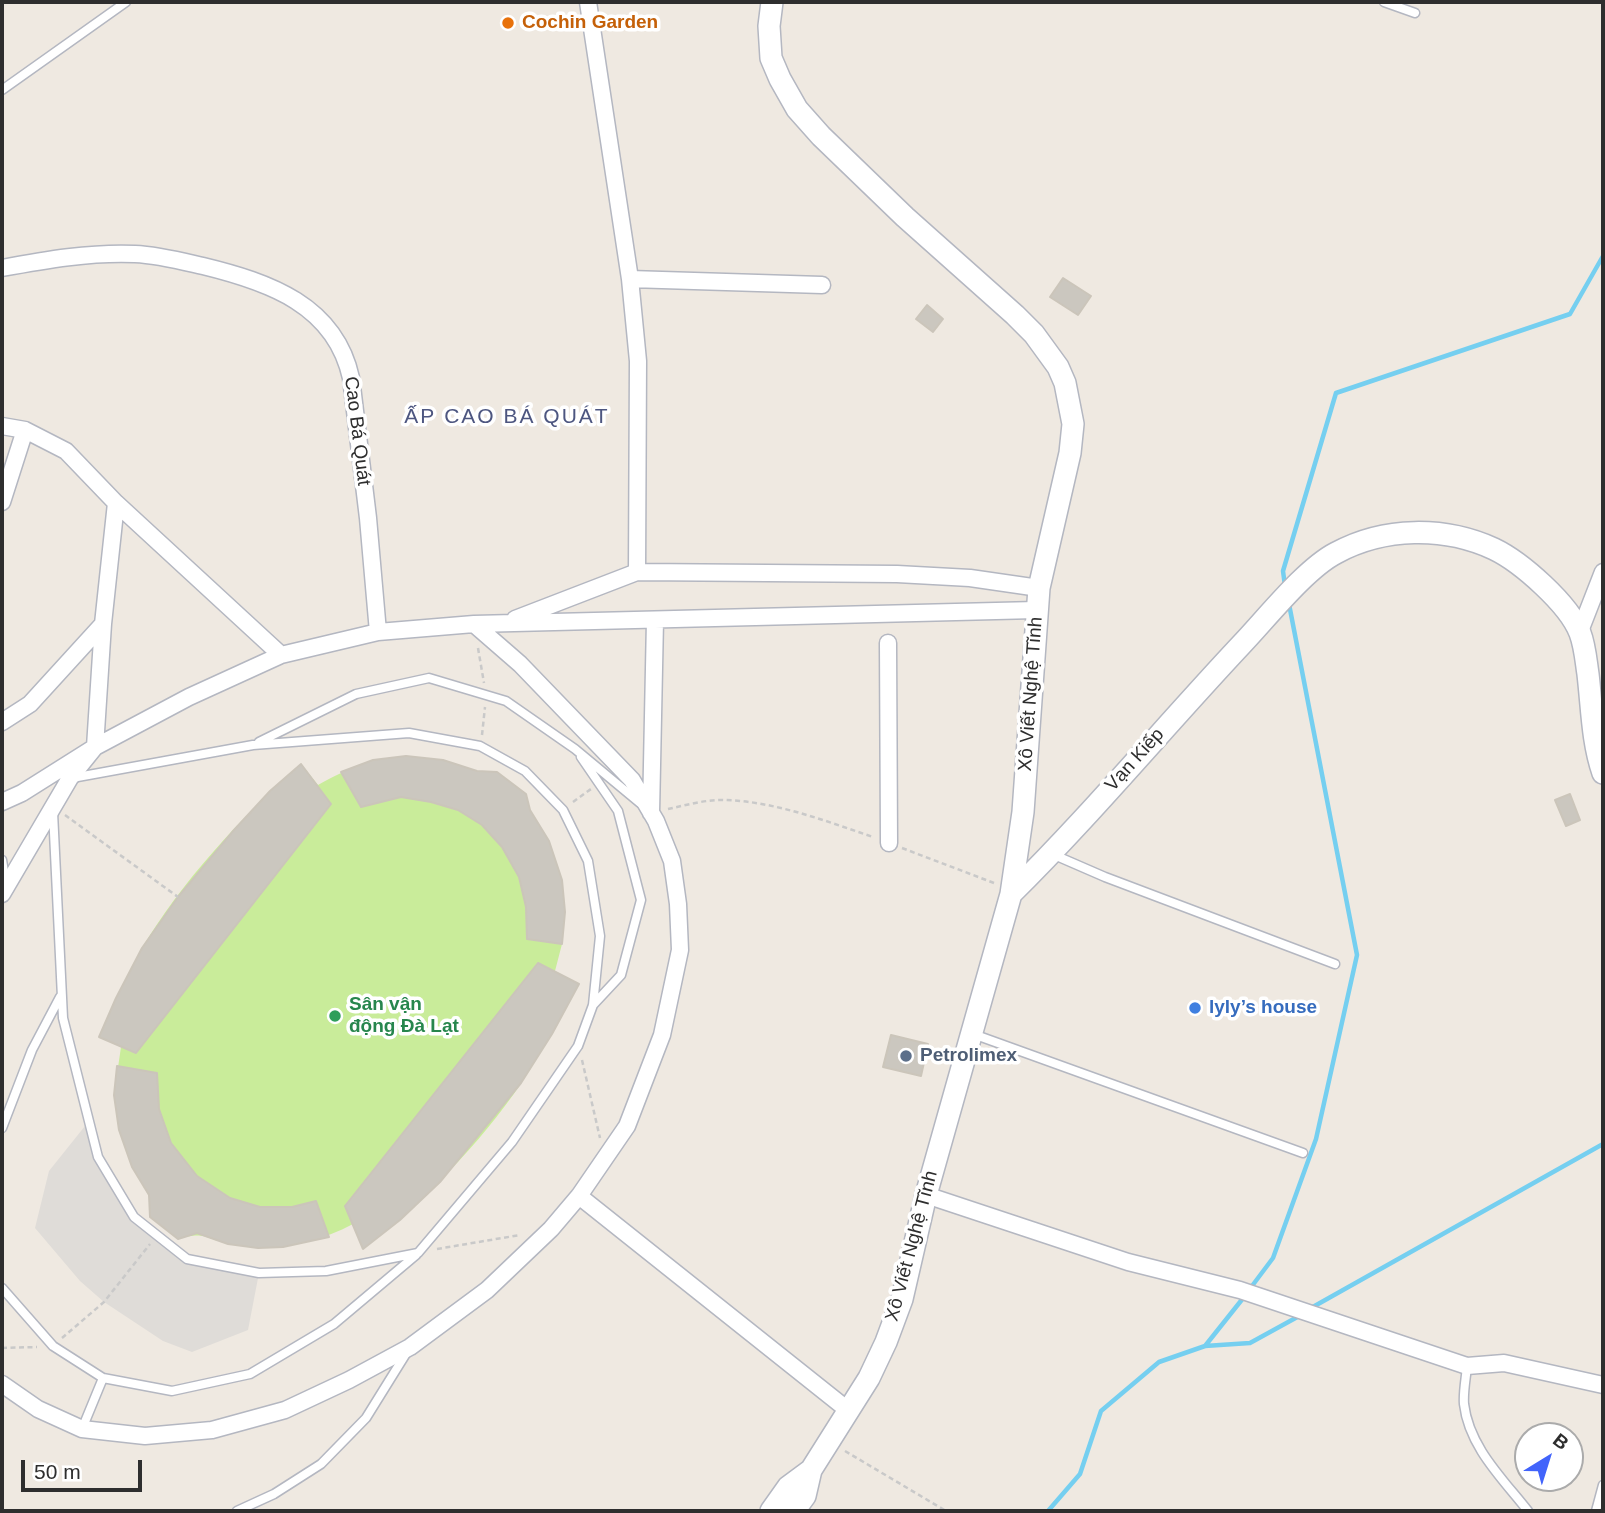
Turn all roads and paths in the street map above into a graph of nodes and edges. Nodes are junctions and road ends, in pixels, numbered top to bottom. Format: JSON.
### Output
{"nodes":[{"id":1,"x":126,"y":2,"type":"edge"},
{"id":2,"x":588,"y":2,"type":"edge"},
{"id":3,"x":772,"y":2,"type":"edge"},
{"id":4,"x":1384,"y":2,"type":"edge"},
{"id":5,"x":1415,"y":13,"type":"dead end"},
{"id":6,"x":2,"y":90,"type":"edge"},
{"id":7,"x":2,"y":268,"type":"edge"},
{"id":8,"x":630,"y":279,"type":"junction"},
{"id":9,"x":822,"y":285,"type":"dead end"},
{"id":10,"x":2,"y":426,"type":"edge"},
{"id":11,"x":25,"y":430,"type":"junction"},
{"id":12,"x":2,"y":502,"type":"edge"},
{"id":13,"x":116,"y":503,"type":"junction"},
{"id":14,"x":637,"y":572,"type":"junction"},
{"id":15,"x":1603,"y":572,"type":"edge"},
{"id":16,"x":1039,"y":588,"type":"junction"},
{"id":17,"x":1036,"y":610,"type":"junction"},
{"id":18,"x":654,"y":620,"type":"junction"},
{"id":19,"x":103,"y":624,"type":"junction"},
{"id":20,"x":474,"y":624,"type":"junction"},
{"id":21,"x":502,"y":624,"type":"junction"},
{"id":22,"x":1580,"y":631,"type":"junction"},
{"id":23,"x":378,"y":632,"type":"junction"},
{"id":24,"x":888,"y":643,"type":"dead end"},
{"id":25,"x":281,"y":656,"type":"junction"},
{"id":26,"x":486,"y":695,"type":"junction"},
{"id":27,"x":2,"y":722,"type":"edge"},
{"id":28,"x":253,"y":745,"type":"junction"},
{"id":29,"x":480,"y":746,"type":"junction"},
{"id":30,"x":95,"y":747,"type":"junction"},
{"id":31,"x":575,"y":748,"type":"junction"},
{"id":32,"x":1603,"y":773,"type":"edge"},
{"id":33,"x":70,"y":778,"type":"junction"},
{"id":34,"x":599,"y":783,"type":"junction"},
{"id":35,"x":2,"y":802,"type":"edge"},
{"id":36,"x":53,"y":806,"type":"junction"},
{"id":37,"x":563,"y":810,"type":"junction"},
{"id":38,"x":652,"y":813,"type":"junction"},
{"id":39,"x":890,"y":843,"type":"junction"},
{"id":40,"x":1052,"y":854,"type":"junction"},
{"id":41,"x":2,"y":860,"type":"edge"},
{"id":42,"x":4,"y":889,"type":"edge"},
{"id":43,"x":1011,"y":894,"type":"junction"},
{"id":44,"x":178,"y":897,"type":"dead end"},
{"id":45,"x":1335,"y":964,"type":"dead end"},
{"id":46,"x":61,"y":995,"type":"junction"},
{"id":47,"x":593,"y":1005,"type":"junction"},
{"id":48,"x":970,"y":1033,"type":"junction"},
{"id":49,"x":578,"y":1046,"type":"junction"},
{"id":50,"x":2,"y":1128,"type":"edge"},
{"id":51,"x":1303,"y":1153,"type":"dead end"},
{"id":52,"x":605,"y":1159,"type":"junction"},
{"id":53,"x":926,"y":1195,"type":"junction"},
{"id":54,"x":579,"y":1196,"type":"junction"},
{"id":55,"x":551,"y":1229,"type":"junction"},
{"id":56,"x":156,"y":1235,"type":"junction"},
{"id":57,"x":418,"y":1253,"type":"junction"},
{"id":58,"x":2,"y":1288,"type":"edge"},
{"id":59,"x":53,"y":1346,"type":"junction"},
{"id":60,"x":410,"y":1347,"type":"junction"},
{"id":61,"x":2,"y":1348,"type":"edge"},
{"id":62,"x":1466,"y":1366,"type":"junction"},
{"id":63,"x":103,"y":1378,"type":"junction"},
{"id":64,"x":2,"y":1384,"type":"edge"},
{"id":65,"x":1603,"y":1385,"type":"edge"},
{"id":66,"x":849,"y":1411,"type":"junction"},
{"id":67,"x":82,"y":1429,"type":"junction"},
{"id":68,"x":830,"y":1442,"type":"junction"},
{"id":69,"x":811,"y":1471,"type":"junction"},
{"id":70,"x":1603,"y":1485,"type":"edge"},
{"id":71,"x":237,"y":1511,"type":"edge"},
{"id":72,"x":771,"y":1511,"type":"edge"},
{"id":73,"x":794,"y":1511,"type":"edge"},
{"id":74,"x":946,"y":1511,"type":"edge"},
{"id":75,"x":1528,"y":1511,"type":"edge"},
{"id":76,"x":1595,"y":1511,"type":"edge"}],
"edges":[{"from":1,"to":6,"type":"lane"},
{"from":2,"to":8,"type":"street"},
{"from":3,"to":16,"type":"main road","name":"Xô Viết Nghệ Tĩnh"},
{"from":4,"to":5,"type":"lane"},
{"from":7,"to":23,"type":"street","name":"Cao Bá Quát"},
{"from":8,"to":9,"type":"street"},
{"from":8,"to":14,"type":"street"},
{"from":10,"to":11,"type":"street"},
{"from":11,"to":12,"type":"street"},
{"from":11,"to":13,"type":"street"},
{"from":13,"to":19,"type":"street"},
{"from":13,"to":25,"type":"street"},
{"from":14,"to":16,"type":"street"},
{"from":14,"to":21,"type":"street"},
{"from":15,"to":22,"type":"street"},
{"from":16,"to":17,"type":"main road","name":"Xô Viết Nghệ Tĩnh"},
{"from":17,"to":18,"type":"street"},
{"from":17,"to":43,"type":"main road","name":"Xô Viết Nghệ Tĩnh"},
{"from":18,"to":21,"type":"street"},
{"from":18,"to":38,"type":"street"},
{"from":19,"to":27,"type":"street"},
{"from":19,"to":30,"type":"street"},
{"from":20,"to":21,"type":"street"},
{"from":20,"to":23,"type":"street"},
{"from":20,"to":26,"type":"path"},
{"from":20,"to":38,"type":"street"},
{"from":22,"to":32,"type":"main road"},
{"from":22,"to":40,"type":"main road","name":"Vạn Kiếp"},
{"from":23,"to":25,"type":"street"},
{"from":24,"to":39,"type":"street"},
{"from":25,"to":30,"type":"street"},
{"from":26,"to":28,"type":"lane"},
{"from":26,"to":29,"type":"path"},
{"from":26,"to":31,"type":"lane"},
{"from":28,"to":29,"type":"lane"},
{"from":28,"to":33,"type":"lane"},
{"from":29,"to":37,"type":"lane"},
{"from":30,"to":33,"type":"street"},
{"from":30,"to":35,"type":"street"},
{"from":31,"to":34,"type":"lane"},
{"from":31,"to":38,"type":"lane"},
{"from":33,"to":36,"type":"street"},
{"from":34,"to":37,"type":"path"},
{"from":34,"to":47,"type":"lane"},
{"from":36,"to":42,"type":"street"},
{"from":36,"to":44,"type":"path"},
{"from":36,"to":46,"type":"lane"},
{"from":37,"to":47,"type":"lane"},
{"from":38,"to":39,"type":"path"},
{"from":38,"to":52,"type":"street"},
{"from":39,"to":43,"type":"path"},
{"from":40,"to":43,"type":"main road","name":"Vạn Kiếp"},
{"from":40,"to":45,"type":"lane"},
{"from":41,"to":42,"type":"lane"},
{"from":43,"to":48,"type":"main road","name":"Xô Viết Nghệ Tĩnh"},
{"from":46,"to":50,"type":"lane"},
{"from":46,"to":56,"type":"lane"},
{"from":47,"to":49,"type":"lane"},
{"from":48,"to":51,"type":"lane"},
{"from":48,"to":53,"type":"main road","name":"Xô Viết Nghệ Tĩnh"},
{"from":49,"to":52,"type":"path"},
{"from":49,"to":57,"type":"lane"},
{"from":52,"to":54,"type":"street"},
{"from":53,"to":62,"type":"street"},
{"from":53,"to":66,"type":"main road","name":"Xô Viết Nghệ Tĩnh"},
{"from":54,"to":55,"type":"street"},
{"from":54,"to":66,"type":"street"},
{"from":55,"to":57,"type":"path"},
{"from":55,"to":60,"type":"street"},
{"from":56,"to":57,"type":"lane"},
{"from":56,"to":59,"type":"path"},
{"from":57,"to":63,"type":"lane"},
{"from":58,"to":59,"type":"lane"},
{"from":59,"to":61,"type":"path"},
{"from":59,"to":63,"type":"lane"},
{"from":60,"to":67,"type":"street"},
{"from":60,"to":71,"type":"lane"},
{"from":62,"to":65,"type":"street"},
{"from":62,"to":75,"type":"lane"},
{"from":63,"to":67,"type":"lane"},
{"from":64,"to":67,"type":"street"},
{"from":66,"to":68,"type":"main road","name":"Xô Viết Nghệ Tĩnh"},
{"from":68,"to":69,"type":"main road","name":"Xô Viết Nghệ Tĩnh"},
{"from":68,"to":74,"type":"path"},
{"from":69,"to":72,"type":"main road","name":"Xô Viết Nghệ Tĩnh"},
{"from":69,"to":73,"type":"main road","name":"Xô Viết Nghệ Tĩnh"},
{"from":70,"to":76,"type":"lane"}]}
